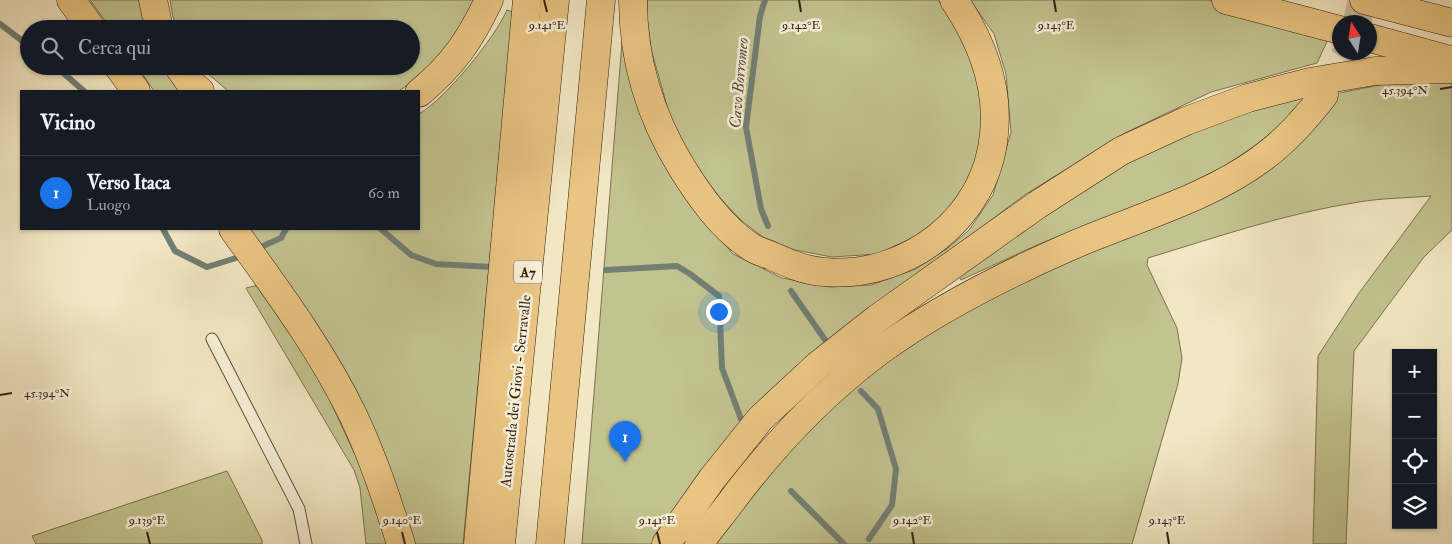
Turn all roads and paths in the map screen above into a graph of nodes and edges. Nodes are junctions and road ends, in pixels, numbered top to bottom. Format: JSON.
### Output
{"nodes":[{"id":1,"x":71,"y":0,"type":"edge"},
{"id":2,"x":153,"y":0,"type":"edge"},
{"id":3,"x":489,"y":0,"type":"edge"},
{"id":4,"x":527,"y":0,"type":"edge"},
{"id":5,"x":555,"y":0,"type":"edge"},
{"id":6,"x":601,"y":0,"type":"edge"},
{"id":7,"x":633,"y":0,"type":"edge"},
{"id":8,"x":954,"y":0,"type":"edge"},
{"id":9,"x":1226,"y":0,"type":"edge"},
{"id":10,"x":1364,"y":0,"type":"edge"},
{"id":11,"x":85,"y":20,"type":"edge"},
{"id":12,"x":158,"y":20,"type":"edge"},
{"id":13,"x":1452,"y":24,"type":"edge"},
{"id":14,"x":1332,"y":28,"type":"edge"},
{"id":15,"x":1377,"y":40,"type":"edge"},
{"id":16,"x":1452,"y":60,"type":"edge"},
{"id":17,"x":1452,"y":70,"type":"edge"},
{"id":18,"x":124,"y":75,"type":"edge"},
{"id":19,"x":185,"y":75,"type":"edge"},
{"id":20,"x":135,"y":90,"type":"edge"},
{"id":21,"x":199,"y":90,"type":"edge"},
{"id":22,"x":420,"y":92,"type":"edge"},
{"id":23,"x":1324,"y":95,"type":"tunnel mouth"},
{"id":24,"x":234,"y":230,"type":"edge"},
{"id":25,"x":212,"y":338,"type":"dead end"},
{"id":26,"x":306,"y":544,"type":"edge"},
{"id":27,"x":401,"y":544,"type":"edge"},
{"id":28,"x":478,"y":544,"type":"edge"},
{"id":29,"x":501,"y":544,"type":"edge"},
{"id":30,"x":550,"y":544,"type":"edge"},
{"id":31,"x":666,"y":544,"type":"edge"},
{"id":32,"x":700,"y":544,"type":"edge"}],
"edges":[{"from":1,"to":11,"type":"highway"},
{"from":2,"to":12,"type":"highway"},
{"from":3,"to":22,"type":"highway"},
{"from":4,"to":28,"type":"highway","number":"A7"},
{"from":5,"to":29,"type":"highway","name":"Autostrada dei Giovi - Serravalle","number":"A7"},
{"from":6,"to":30,"type":"highway"},
{"from":7,"to":8,"type":"highway"},
{"from":9,"to":14,"type":"highway"},
{"from":10,"to":13,"type":"highway"},
{"from":15,"to":16,"type":"highway"},
{"from":17,"to":31,"type":"highway"},
{"from":18,"to":20,"type":"highway"},
{"from":19,"to":21,"type":"highway"},
{"from":23,"to":32,"type":"highway"},
{"from":24,"to":27,"type":"highway"},
{"from":25,"to":26,"type":"lane"}]}
